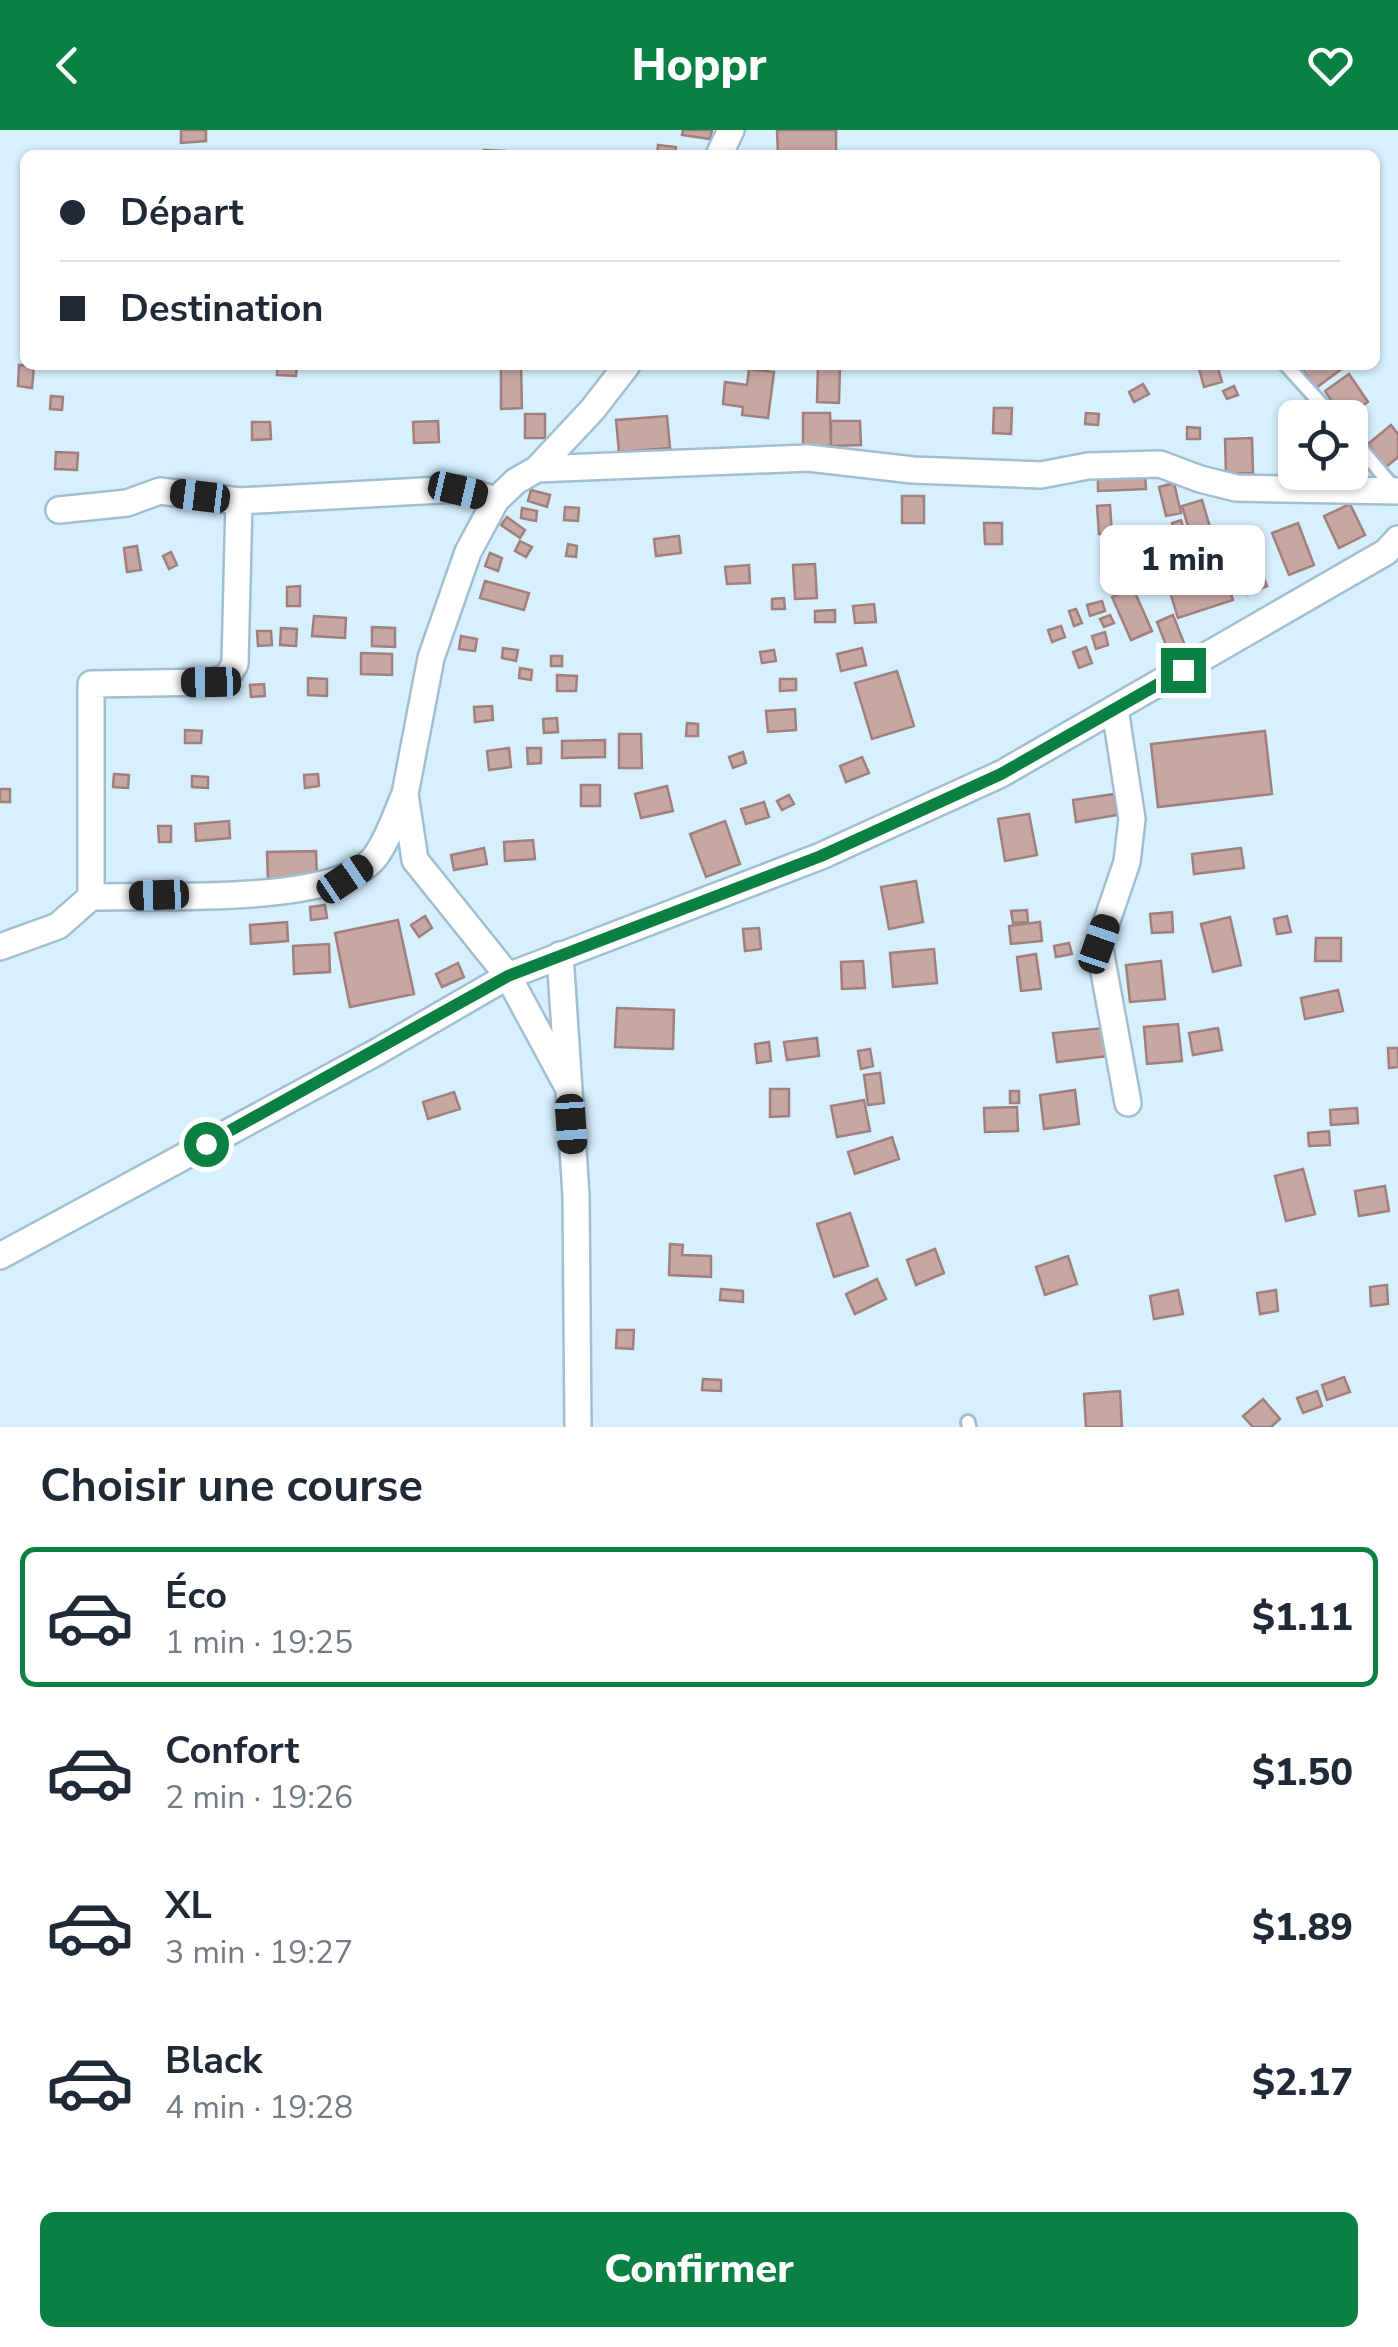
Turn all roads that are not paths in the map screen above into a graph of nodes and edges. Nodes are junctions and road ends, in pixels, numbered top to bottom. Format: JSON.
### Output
{"nodes":[{"id":1,"x":622,"y":370,"type":"edge"},
{"id":2,"x":1291,"y":370,"type":"edge"},
{"id":3,"x":1318,"y":400,"type":"edge"},
{"id":4,"x":1368,"y":457,"type":"edge"},
{"id":5,"x":536,"y":470,"type":"junction"},
{"id":6,"x":1397,"y":491,"type":"edge"},
{"id":7,"x":240,"y":500,"type":"junction"},
{"id":8,"x":496,"y":500,"type":"junction"},
{"id":9,"x":58,"y":510,"type":"dead end"},
{"id":10,"x":1398,"y":539,"type":"edge"},
{"id":11,"x":1115,"y":709,"type":"junction"},
{"id":12,"x":405,"y":794,"type":"junction"},
{"id":13,"x":90,"y":897,"type":"junction"},
{"id":14,"x":0,"y":947,"type":"edge"},
{"id":15,"x":560,"y":955,"type":"junction"},
{"id":16,"x":508,"y":976,"type":"junction"},
{"id":17,"x":568,"y":1089,"type":"junction"},
{"id":18,"x":1128,"y":1104,"type":"dead end"},
{"id":19,"x":0,"y":1256,"type":"edge"},
{"id":20,"x":578,"y":1427,"type":"edge"}],
"edges":[{"from":1,"to":5,"type":"street"},
{"from":2,"to":3,"type":"lane"},
{"from":4,"to":6,"type":"lane"},
{"from":5,"to":6,"type":"street"},
{"from":5,"to":8,"type":"street"},
{"from":7,"to":8,"type":"street"},
{"from":7,"to":9,"type":"street"},
{"from":7,"to":13,"type":"street"},
{"from":8,"to":12,"type":"street"},
{"from":10,"to":11,"type":"street"},
{"from":11,"to":15,"type":"street"},
{"from":11,"to":18,"type":"street"},
{"from":12,"to":13,"type":"street"},
{"from":12,"to":16,"type":"street"},
{"from":13,"to":14,"type":"street"},
{"from":15,"to":16,"type":"street"},
{"from":15,"to":17,"type":"street"},
{"from":16,"to":17,"type":"street"},
{"from":16,"to":19,"type":"street"},
{"from":17,"to":20,"type":"street"}]}
